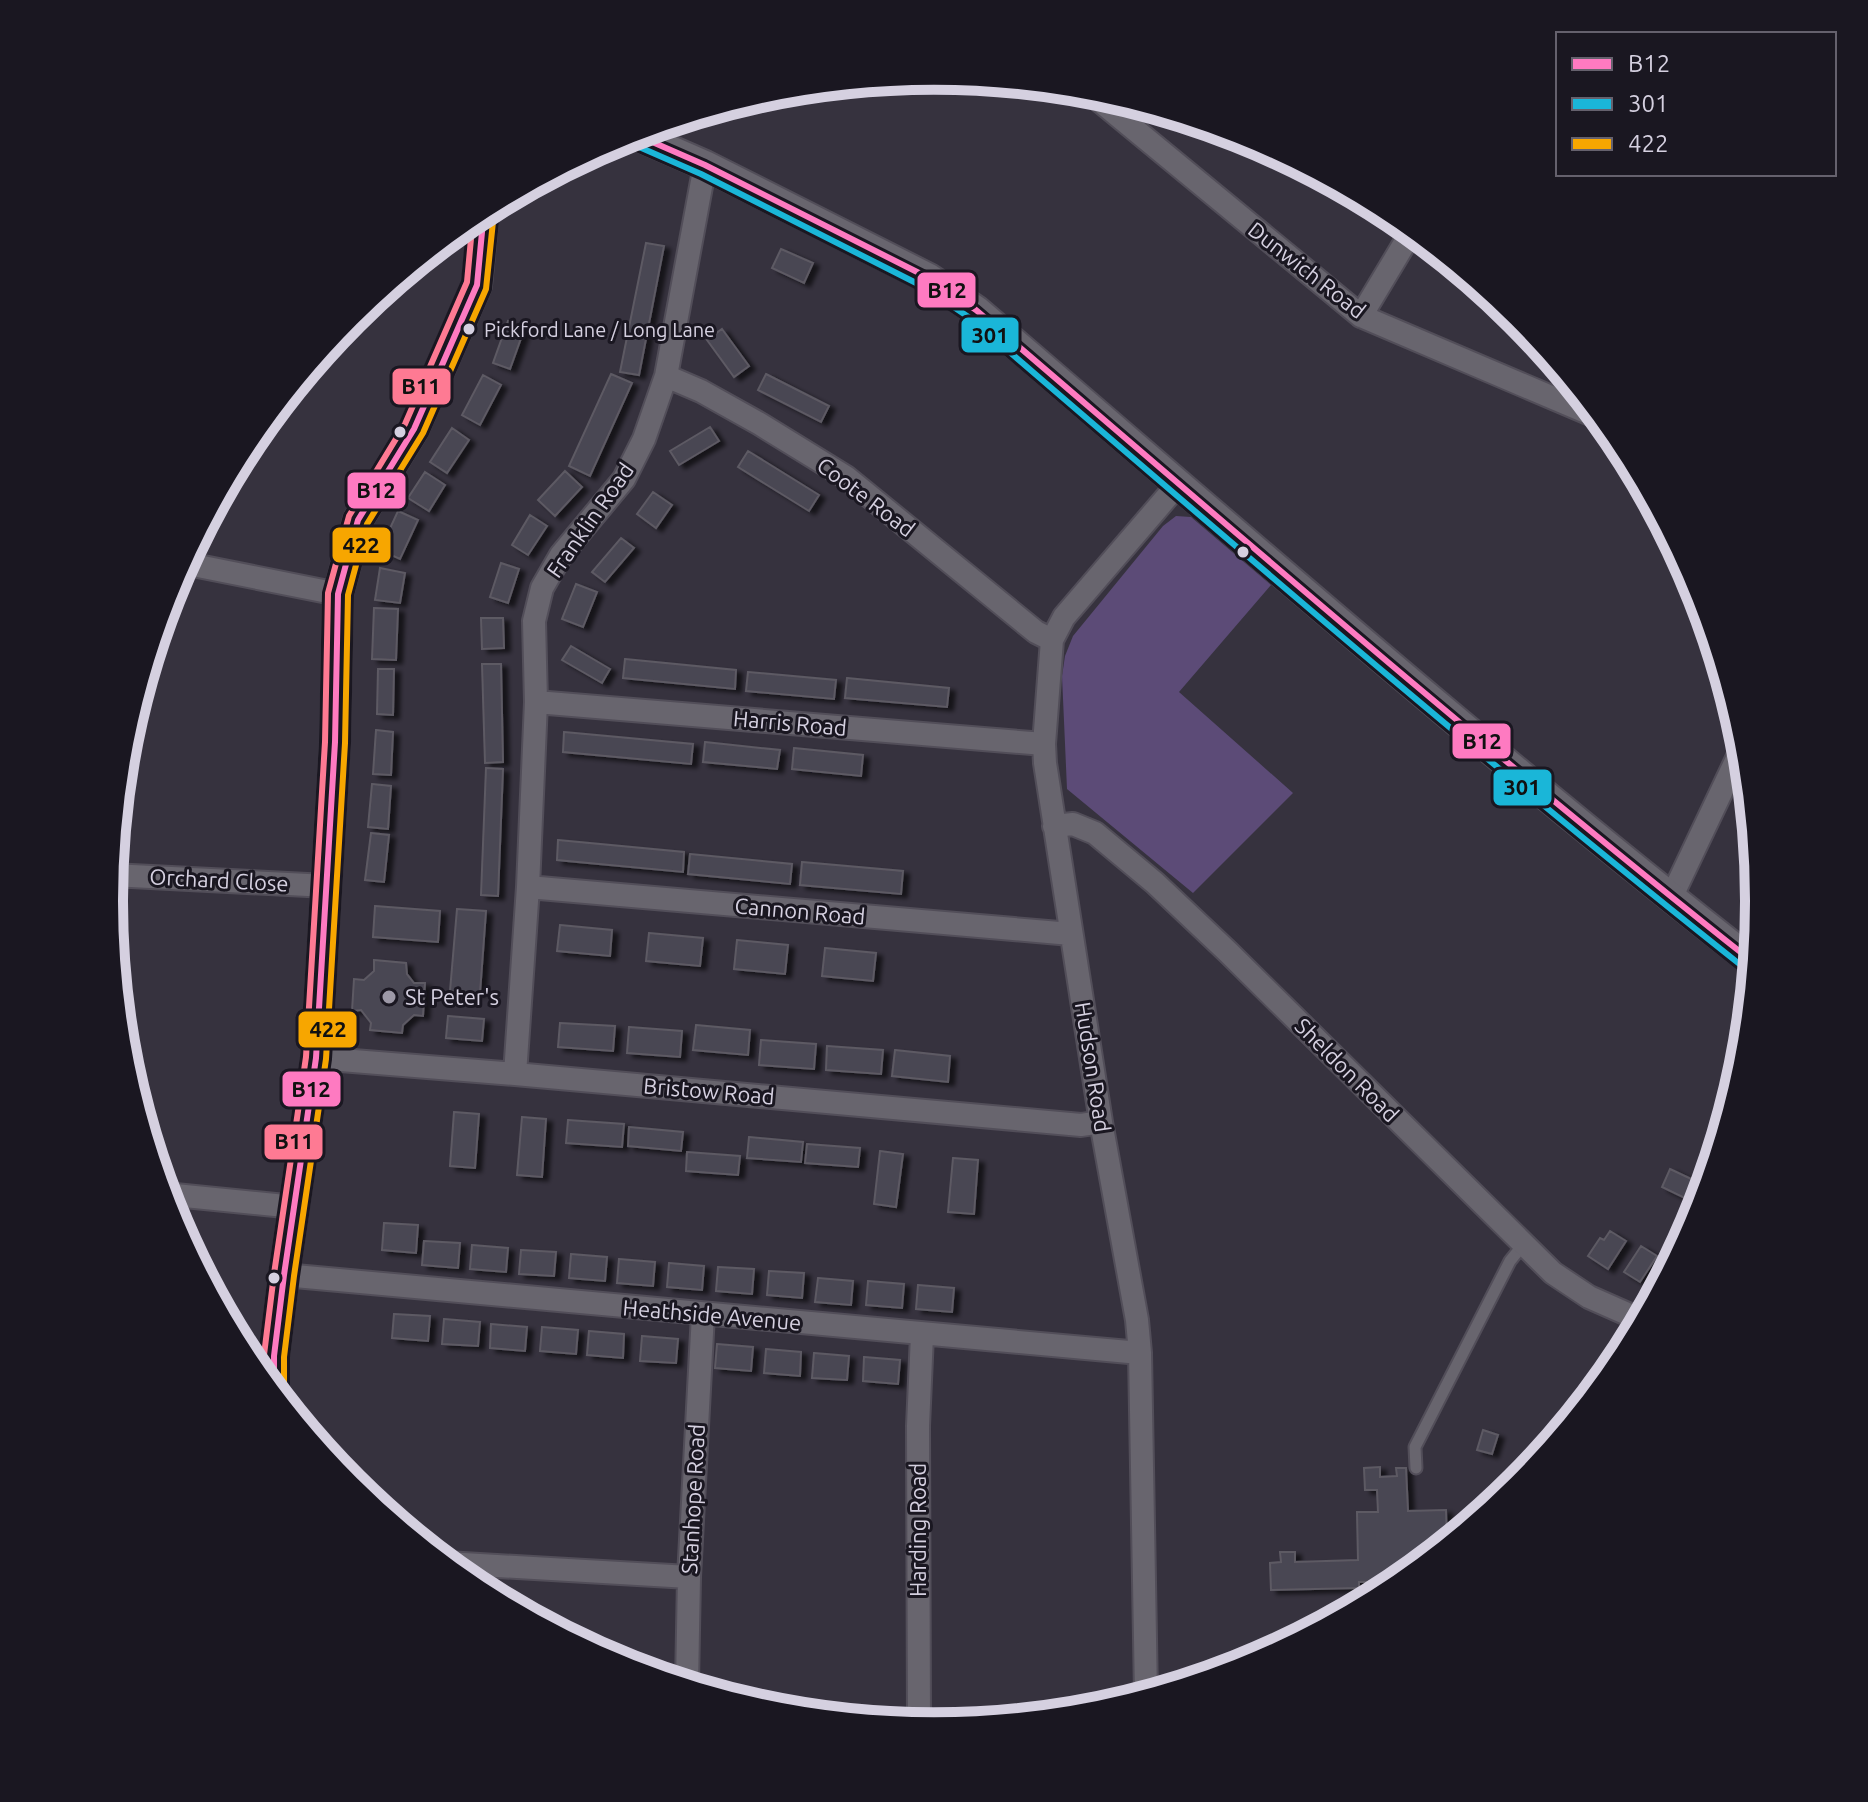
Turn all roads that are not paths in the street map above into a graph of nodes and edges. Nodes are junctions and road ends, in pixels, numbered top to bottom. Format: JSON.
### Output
{"nodes":[{"id":1,"x":1112,"y":111,"type":"edge"},
{"id":2,"x":651,"y":141,"type":"edge"},
{"id":3,"x":705,"y":165,"type":"junction"},
{"id":4,"x":482,"y":227,"type":"edge"},
{"id":5,"x":1406,"y":242,"type":"edge"},
{"id":6,"x":1361,"y":316,"type":"junction"},
{"id":7,"x":666,"y":376,"type":"junction"},
{"id":8,"x":1578,"y":409,"type":"edge"},
{"id":9,"x":1179,"y":483,"type":"junction"},
{"id":10,"x":196,"y":566,"type":"edge"},
{"id":11,"x":338,"y":594,"type":"junction"},
{"id":12,"x":1052,"y":640,"type":"junction"},
{"id":13,"x":536,"y":702,"type":"junction"},
{"id":14,"x":1044,"y":744,"type":"junction"},
{"id":15,"x":1733,"y":767,"type":"edge"},
{"id":16,"x":1054,"y":826,"type":"junction"},
{"id":17,"x":124,"y":876,"type":"edge"},
{"id":18,"x":327,"y":886,"type":"junction"},
{"id":19,"x":528,"y":887,"type":"junction"},
{"id":20,"x":1671,"y":898,"type":"junction"},
{"id":21,"x":1071,"y":934,"type":"junction"},
{"id":22,"x":1743,"y":954,"type":"edge"},
{"id":23,"x":316,"y":1058,"type":"junction"},
{"id":24,"x":515,"y":1074,"type":"junction"},
{"id":25,"x":1101,"y":1122,"type":"junction"},
{"id":26,"x":179,"y":1195,"type":"edge"},
{"id":27,"x":295,"y":1207,"type":"junction"},
{"id":28,"x":1523,"y":1245,"type":"junction"},
{"id":29,"x":284,"y":1275,"type":"junction"},
{"id":30,"x":703,"y":1314,"type":"junction"},
{"id":31,"x":1631,"y":1315,"type":"edge"},
{"id":32,"x":922,"y":1335,"type":"junction"},
{"id":33,"x":1140,"y":1353,"type":"junction"},
{"id":34,"x":274,"y":1371,"type":"edge"},
{"id":35,"x":1416,"y":1468,"type":"dead end"},
{"id":36,"x":468,"y":1564,"type":"edge"},
{"id":37,"x":689,"y":1577,"type":"junction"},
{"id":38,"x":687,"y":1673,"type":"edge"},
{"id":39,"x":1146,"y":1683,"type":"edge"},
{"id":40,"x":919,"y":1711,"type":"edge"}],
"edges":[{"from":1,"to":6,"type":"street","name":"Dunwich Road"},
{"from":2,"to":3,"type":"street"},
{"from":3,"to":7,"type":"street","name":"Franklin Road"},
{"from":3,"to":9,"type":"street"},
{"from":4,"to":11,"type":"street"},
{"from":5,"to":6,"type":"street"},
{"from":6,"to":8,"type":"street","name":"Dunwich Road"},
{"from":7,"to":12,"type":"street","name":"Coote Road"},
{"from":7,"to":13,"type":"street","name":"Franklin Road"},
{"from":9,"to":12,"type":"street","name":"Hudson Road"},
{"from":9,"to":20,"type":"street"},
{"from":10,"to":11,"type":"street"},
{"from":11,"to":18,"type":"street"},
{"from":12,"to":14,"type":"street","name":"Hudson Road"},
{"from":13,"to":14,"type":"street","name":"Harris Road"},
{"from":13,"to":19,"type":"street","name":"Franklin Road"},
{"from":14,"to":16,"type":"street","name":"Hudson Road"},
{"from":15,"to":20,"type":"street"},
{"from":16,"to":21,"type":"street","name":"Hudson Road"},
{"from":16,"to":28,"type":"street","name":"Sheldon Road"},
{"from":17,"to":18,"type":"street","name":"Orchard Close"},
{"from":18,"to":23,"type":"street"},
{"from":19,"to":21,"type":"street","name":"Cannon Road"},
{"from":19,"to":24,"type":"street","name":"Franklin Road"},
{"from":20,"to":22,"type":"street"},
{"from":21,"to":25,"type":"street","name":"Hudson Road"},
{"from":23,"to":24,"type":"street","name":"Bristow Road"},
{"from":23,"to":27,"type":"street"},
{"from":24,"to":25,"type":"street","name":"Bristow Road"},
{"from":25,"to":33,"type":"street","name":"Hudson Road"},
{"from":26,"to":27,"type":"street"},
{"from":27,"to":29,"type":"street"},
{"from":28,"to":31,"type":"street","name":"Sheldon Road"},
{"from":28,"to":35,"type":"lane"},
{"from":29,"to":30,"type":"street","name":"Heathside Avenue"},
{"from":29,"to":34,"type":"street"},
{"from":30,"to":32,"type":"street","name":"Heathside Avenue"},
{"from":30,"to":37,"type":"street","name":"Stanhope Road"},
{"from":32,"to":33,"type":"street","name":"Heathside Avenue"},
{"from":32,"to":40,"type":"street","name":"Harding Road"},
{"from":33,"to":39,"type":"street","name":"Hudson Road"},
{"from":36,"to":37,"type":"street"},
{"from":37,"to":38,"type":"street","name":"Stanhope Road"}]}
